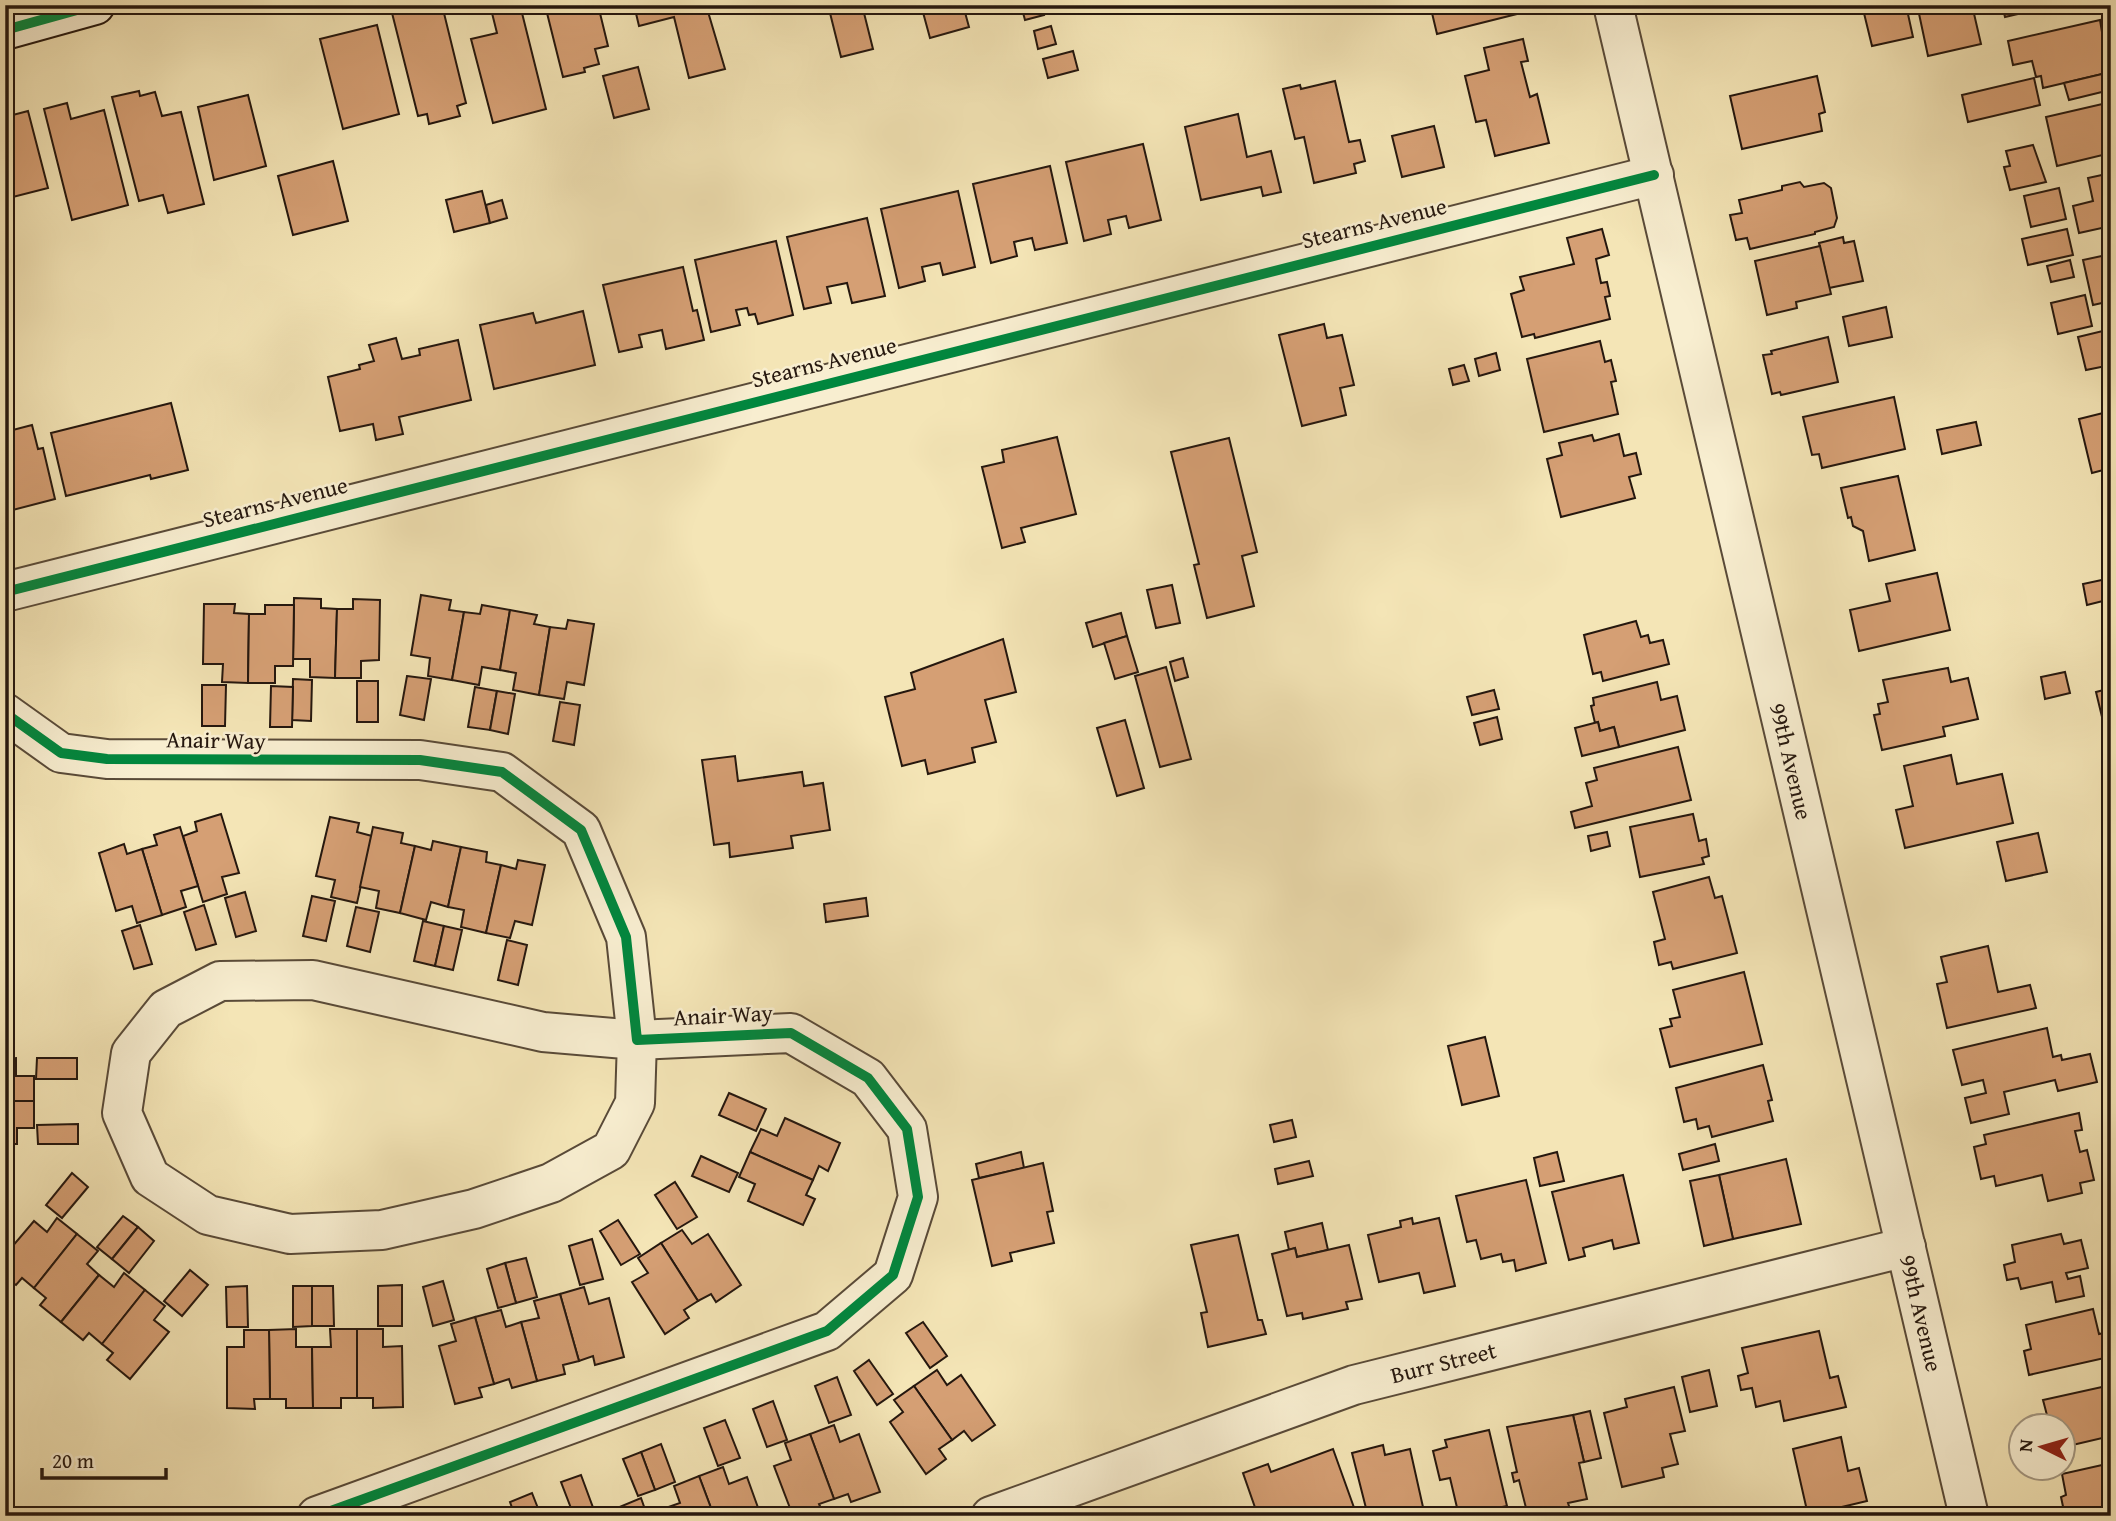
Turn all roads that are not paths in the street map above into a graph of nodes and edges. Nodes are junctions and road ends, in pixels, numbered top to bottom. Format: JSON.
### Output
{"nodes":[{"id":1,"x":95,"y":5,"type":"edge"},
{"id":2,"x":1613,"y":5,"type":"edge"},
{"id":3,"x":5,"y":30,"type":"edge"},
{"id":4,"x":1654,"y":175,"type":"junction"},
{"id":5,"x":5,"y":592,"type":"edge"},
{"id":6,"x":5,"y":713,"type":"edge"},
{"id":7,"x":637,"y":1040,"type":"junction"},
{"id":8,"x":1906,"y":1247,"type":"junction"},
{"id":9,"x":317,"y":1516,"type":"edge"},
{"id":10,"x":990,"y":1516,"type":"edge"},
{"id":11,"x":1969,"y":1516,"type":"edge"}],
"edges":[{"from":1,"to":3,"type":"street"},
{"from":2,"to":4,"type":"street","name":"99th Avenue"},
{"from":4,"to":5,"type":"street","name":"Stearns Avenue"},
{"from":4,"to":8,"type":"street","name":"99th Avenue"},
{"from":6,"to":7,"type":"street","name":"Anair Way"},
{"from":7,"to":7,"type":"street","name":"Anair Way"},
{"from":7,"to":9,"type":"street","name":"Anair Way"},
{"from":8,"to":10,"type":"street","name":"Burr Street"},
{"from":8,"to":11,"type":"street","name":"99th Avenue"}]}
